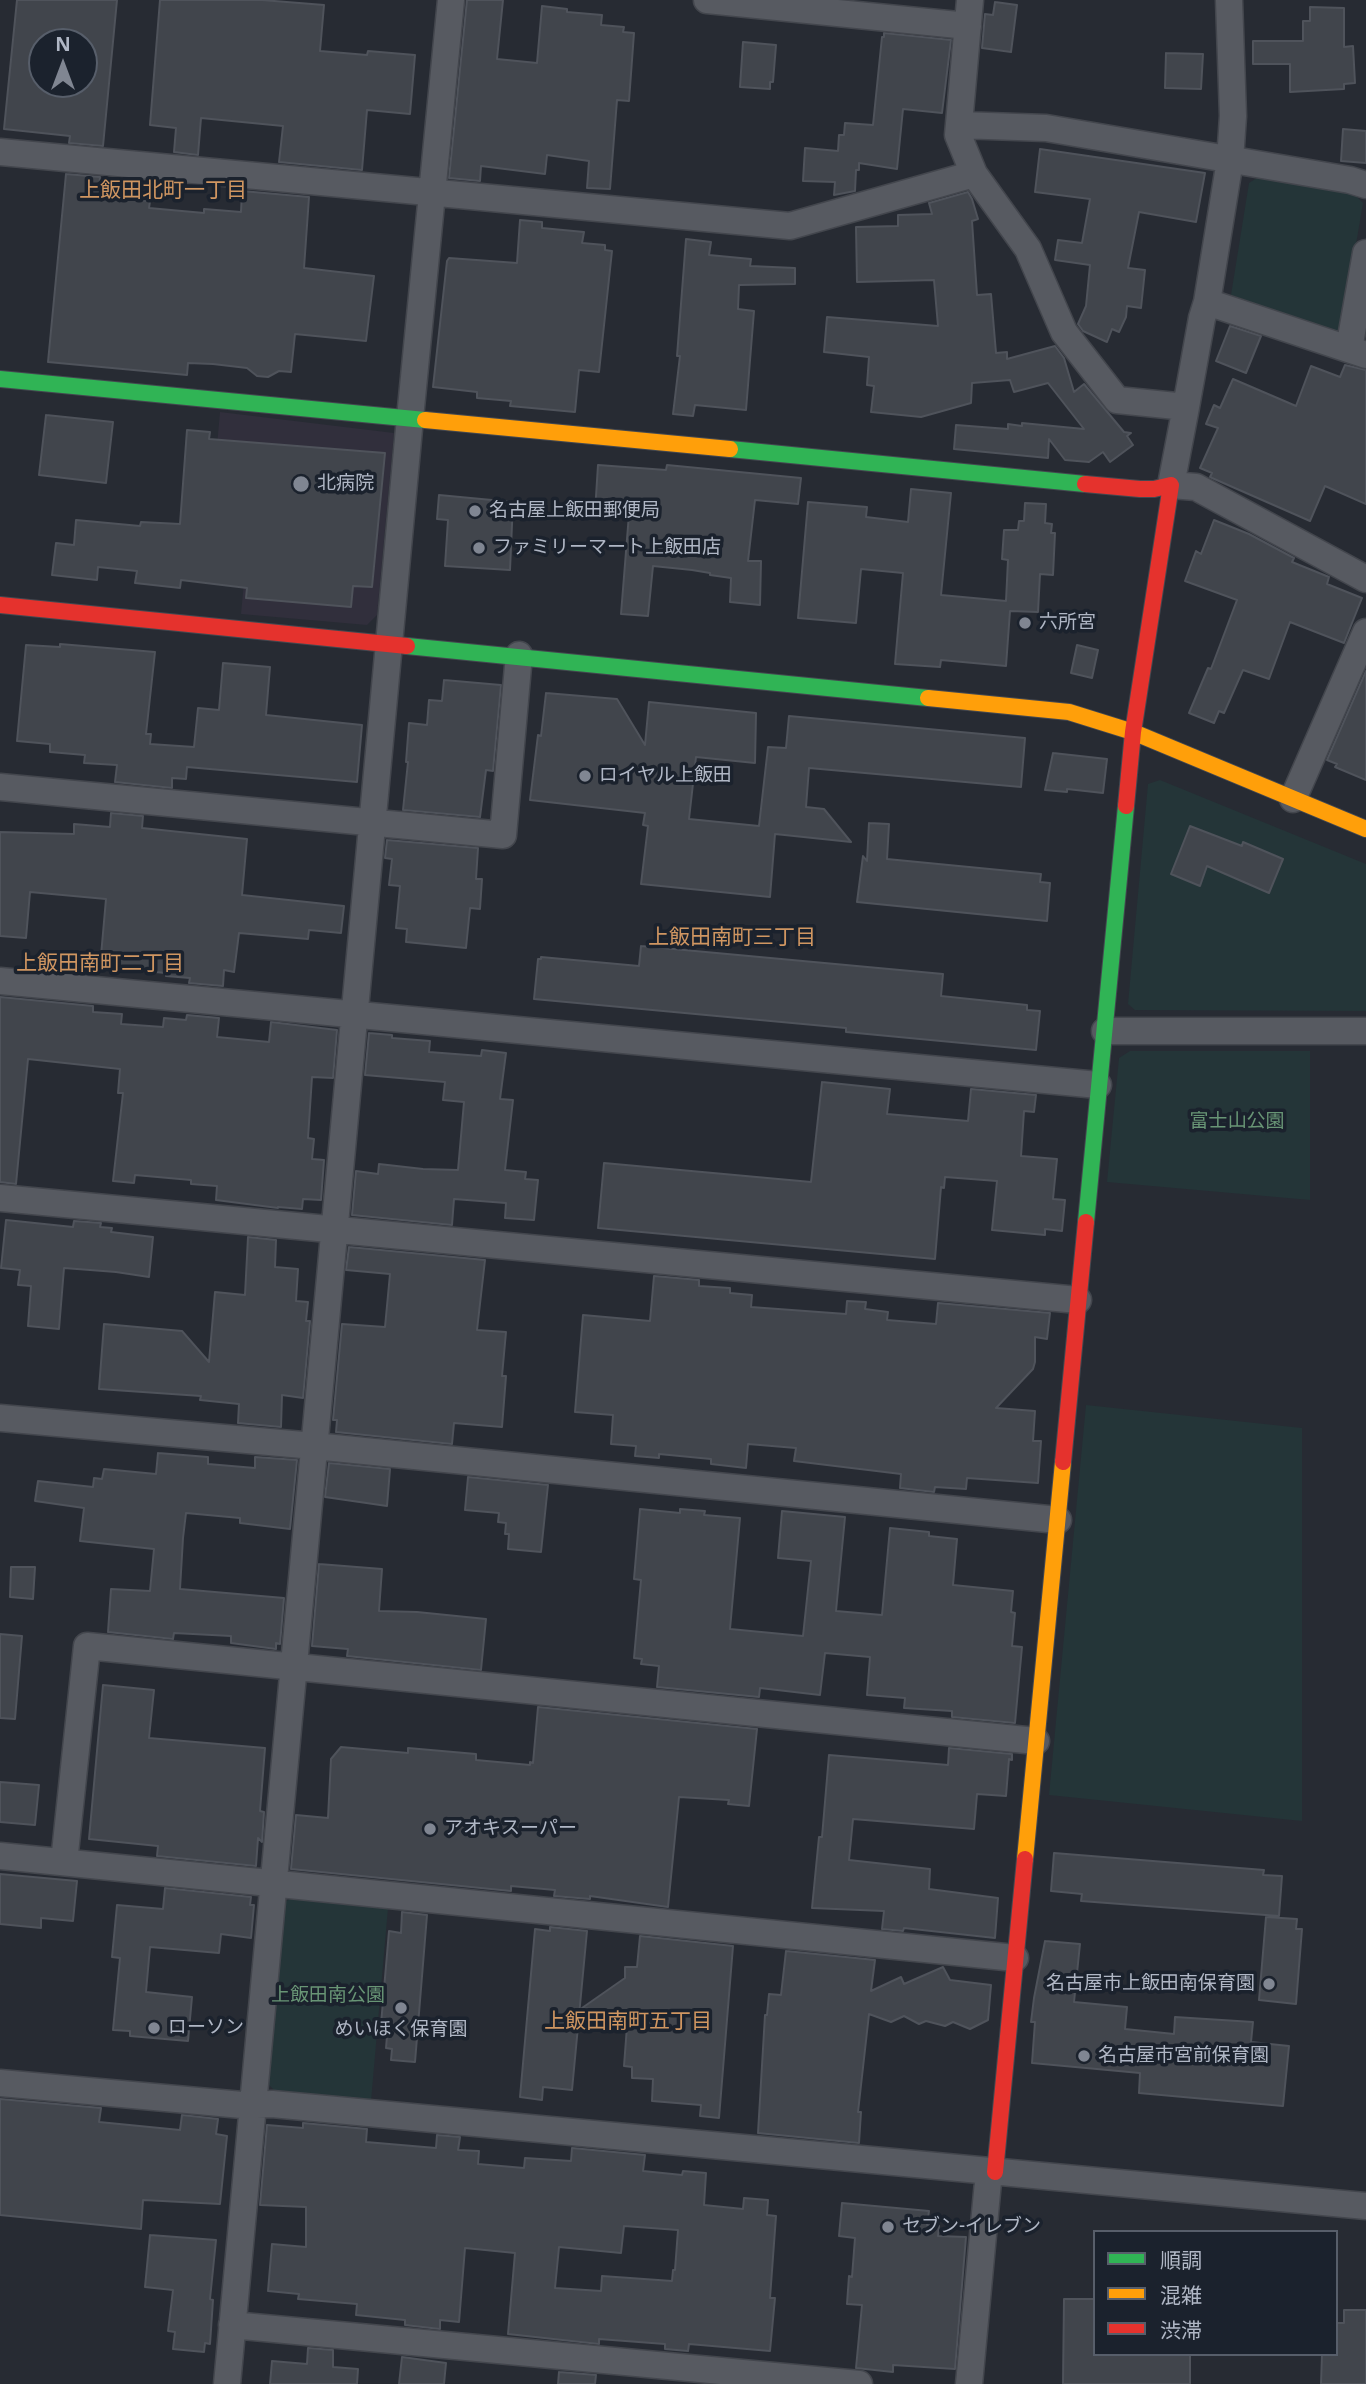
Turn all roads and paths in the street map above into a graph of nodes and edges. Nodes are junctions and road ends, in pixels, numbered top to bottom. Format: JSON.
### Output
{"nodes":[{"id":1,"x":452,"y":0,"type":"edge"},
{"id":2,"x":707,"y":0,"type":"edge"},
{"id":3,"x":1229,"y":0,"type":"edge"},
{"id":4,"x":969,"y":13,"type":"edge"},
{"id":5,"x":959,"y":125,"type":"junction"},
{"id":6,"x":0,"y":152,"type":"edge"},
{"id":7,"x":1230,"y":160,"type":"junction"},
{"id":8,"x":974,"y":174,"type":"junction"},
{"id":9,"x":1366,"y":185,"type":"edge"},
{"id":10,"x":432,"y":193,"type":"junction"},
{"id":11,"x":1366,"y":253,"type":"edge"},
{"id":12,"x":1207,"y":302,"type":"junction"},
{"id":13,"x":1358,"y":352,"type":"edge"},
{"id":14,"x":0,"y":379,"type":"edge"},
{"id":15,"x":1186,"y":407,"type":"junction"},
{"id":16,"x":410,"y":418,"type":"junction"},
{"id":17,"x":1171,"y":485,"type":"junction"},
{"id":18,"x":1366,"y":579,"type":"edge"},
{"id":19,"x":0,"y":605,"type":"edge"},
{"id":20,"x":1366,"y":632,"type":"edge"},
{"id":21,"x":389,"y":643,"type":"junction"},
{"id":22,"x":519,"y":655,"type":"junction"},
{"id":23,"x":1133,"y":732,"type":"junction"},
{"id":24,"x":0,"y":787,"type":"edge"},
{"id":25,"x":1293,"y":799,"type":"junction"},
{"id":26,"x":372,"y":823,"type":"junction"},
{"id":27,"x":1366,"y":829,"type":"edge"},
{"id":28,"x":0,"y":981,"type":"edge"},
{"id":29,"x":354,"y":1014,"type":"junction"},
{"id":30,"x":1105,"y":1031,"type":"junction"},
{"id":31,"x":1366,"y":1031,"type":"edge"},
{"id":32,"x":1098,"y":1085,"type":"junction"},
{"id":33,"x":0,"y":1198,"type":"edge"},
{"id":34,"x":335,"y":1230,"type":"junction"},
{"id":35,"x":1078,"y":1300,"type":"junction"},
{"id":36,"x":0,"y":1418,"type":"edge"},
{"id":37,"x":314,"y":1446,"type":"junction"},
{"id":38,"x":1058,"y":1520,"type":"junction"},
{"id":39,"x":293,"y":1668,"type":"junction"},
{"id":40,"x":1036,"y":1741,"type":"junction"},
{"id":41,"x":0,"y":1856,"type":"edge"},
{"id":42,"x":64,"y":1862,"type":"junction"},
{"id":43,"x":273,"y":1884,"type":"junction"},
{"id":44,"x":1015,"y":1958,"type":"junction"},
{"id":45,"x":0,"y":2083,"type":"edge"},
{"id":46,"x":253,"y":2105,"type":"junction"},
{"id":47,"x":992,"y":2172,"type":"junction"},
{"id":48,"x":1366,"y":2206,"type":"edge"},
{"id":49,"x":232,"y":2325,"type":"junction"},
{"id":50,"x":227,"y":2384,"type":"edge"},
{"id":51,"x":859,"y":2384,"type":"edge"},
{"id":52,"x":969,"y":2384,"type":"edge"}],
"edges":[{"from":1,"to":10,"type":"street"},
{"from":2,"to":4,"type":"street"},
{"from":3,"to":7,"type":"street"},
{"from":4,"to":5,"type":"street"},
{"from":5,"to":7,"type":"street"},
{"from":5,"to":8,"type":"street"},
{"from":6,"to":10,"type":"street"},
{"from":7,"to":9,"type":"street"},
{"from":7,"to":12,"type":"street"},
{"from":8,"to":10,"type":"street"},
{"from":8,"to":15,"type":"street"},
{"from":10,"to":16,"type":"street"},
{"from":11,"to":13,"type":"street"},
{"from":12,"to":13,"type":"street"},
{"from":12,"to":15,"type":"street"},
{"from":14,"to":16,"type":"street"},
{"from":15,"to":17,"type":"street"},
{"from":16,"to":17,"type":"street"},
{"from":16,"to":21,"type":"street"},
{"from":17,"to":18,"type":"street"},
{"from":17,"to":23,"type":"street"},
{"from":19,"to":21,"type":"street"},
{"from":20,"to":25,"type":"street"},
{"from":21,"to":22,"type":"street"},
{"from":21,"to":26,"type":"street"},
{"from":22,"to":23,"type":"street"},
{"from":22,"to":26,"type":"street"},
{"from":23,"to":25,"type":"street"},
{"from":23,"to":30,"type":"street"},
{"from":24,"to":26,"type":"street"},
{"from":25,"to":27,"type":"street"},
{"from":26,"to":29,"type":"street"},
{"from":28,"to":29,"type":"street"},
{"from":29,"to":32,"type":"street"},
{"from":29,"to":34,"type":"street"},
{"from":30,"to":31,"type":"street"},
{"from":30,"to":32,"type":"street"},
{"from":32,"to":35,"type":"street"},
{"from":33,"to":34,"type":"street"},
{"from":34,"to":35,"type":"street"},
{"from":34,"to":37,"type":"street"},
{"from":35,"to":38,"type":"street"},
{"from":36,"to":37,"type":"street"},
{"from":37,"to":38,"type":"street"},
{"from":37,"to":39,"type":"street"},
{"from":38,"to":40,"type":"street"},
{"from":39,"to":40,"type":"street"},
{"from":39,"to":42,"type":"street"},
{"from":39,"to":43,"type":"street"},
{"from":40,"to":44,"type":"street"},
{"from":41,"to":42,"type":"street"},
{"from":42,"to":43,"type":"street"},
{"from":43,"to":44,"type":"street"},
{"from":43,"to":46,"type":"street"},
{"from":44,"to":47,"type":"street"},
{"from":45,"to":46,"type":"street"},
{"from":46,"to":47,"type":"street"},
{"from":46,"to":49,"type":"street"},
{"from":47,"to":48,"type":"street"},
{"from":47,"to":52,"type":"street"},
{"from":49,"to":50,"type":"street"},
{"from":49,"to":51,"type":"street"}]}
